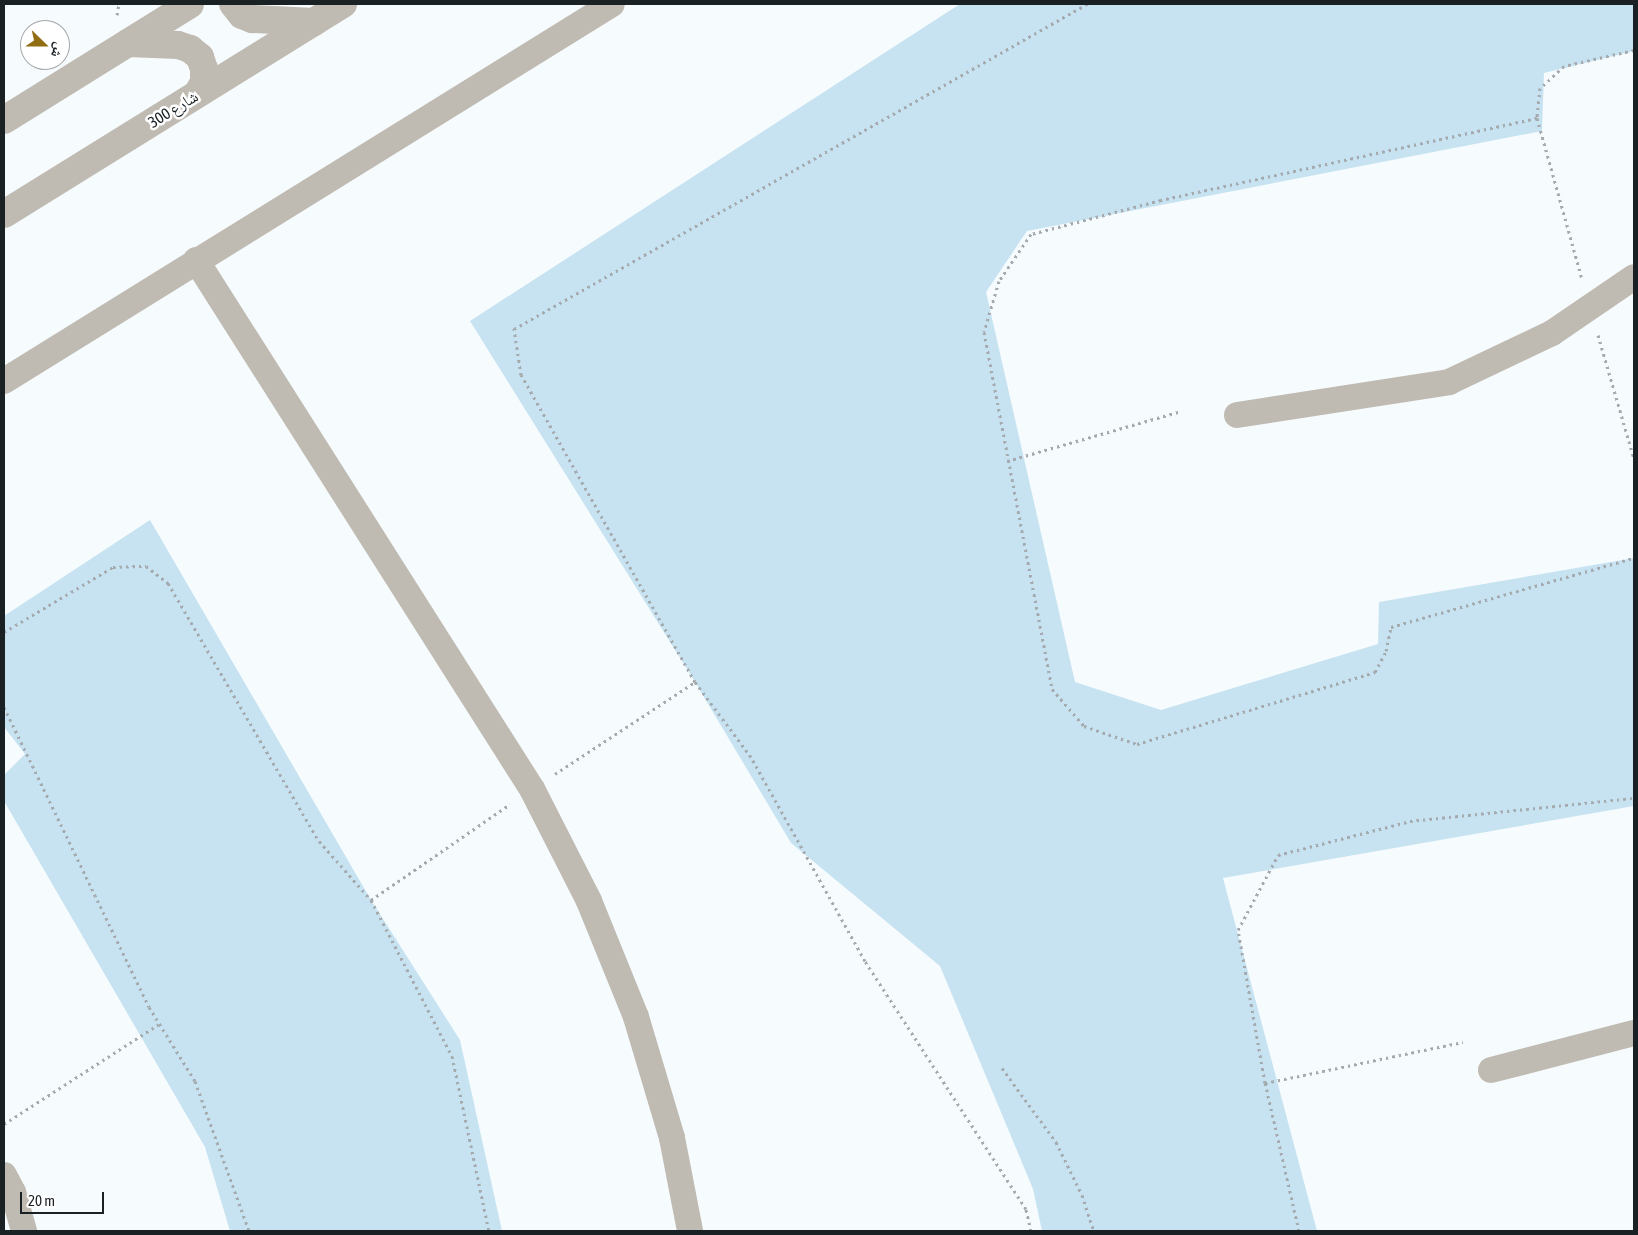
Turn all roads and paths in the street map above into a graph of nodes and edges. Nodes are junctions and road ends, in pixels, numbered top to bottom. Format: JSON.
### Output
{"nodes":[{"id":1,"x":190,"y":4,"type":"edge"},
{"id":2,"x":233,"y":4,"type":"edge"},
{"id":3,"x":343,"y":4,"type":"edge"},
{"id":4,"x":612,"y":4,"type":"edge"},
{"id":5,"x":1087,"y":4,"type":"edge"},
{"id":6,"x":314,"y":22,"type":"junction"},
{"id":7,"x":128,"y":43,"type":"junction"},
{"id":8,"x":198,"y":94,"type":"junction"},
{"id":9,"x":4,"y":120,"type":"edge"},
{"id":10,"x":4,"y":214,"type":"edge"},
{"id":11,"x":196,"y":260,"type":"junction"},
{"id":12,"x":1634,"y":277,"type":"edge"},
{"id":13,"x":4,"y":381,"type":"edge"},
{"id":14,"x":1178,"y":412,"type":"dead end"},
{"id":15,"x":1237,"y":415,"type":"dead end"},
{"id":16,"x":1007,"y":461,"type":"dead end"},
{"id":17,"x":4,"y":632,"type":"edge"},
{"id":18,"x":4,"y":707,"type":"edge"},
{"id":19,"x":1634,"y":798,"type":"edge"},
{"id":20,"x":160,"y":1024,"type":"junction"},
{"id":21,"x":1634,"y":1033,"type":"edge"},
{"id":22,"x":1463,"y":1042,"type":"dead end"},
{"id":23,"x":1002,"y":1068,"type":"dead end"},
{"id":24,"x":1491,"y":1070,"type":"dead end"},
{"id":25,"x":1265,"y":1083,"type":"junction"},
{"id":26,"x":4,"y":1124,"type":"edge"},
{"id":27,"x":4,"y":1175,"type":"edge"},
{"id":28,"x":24,"y":1231,"type":"edge"},
{"id":29,"x":249,"y":1231,"type":"edge"},
{"id":30,"x":489,"y":1231,"type":"edge"},
{"id":31,"x":690,"y":1231,"type":"edge"},
{"id":32,"x":1031,"y":1231,"type":"edge"},
{"id":33,"x":1094,"y":1231,"type":"edge"},
{"id":34,"x":1299,"y":1231,"type":"edge"}],
"edges":[{"from":1,"to":7,"type":"street"},
{"from":2,"to":6,"type":"street"},
{"from":3,"to":6,"type":"street","name":"شارع 300"},
{"from":4,"to":11,"type":"street"},
{"from":5,"to":32,"type":"path"},
{"from":6,"to":8,"type":"street","name":"شارع 300"},
{"from":7,"to":8,"type":"street"},
{"from":7,"to":9,"type":"street"},
{"from":8,"to":10,"type":"street","name":"شارع 300"},
{"from":11,"to":13,"type":"street"},
{"from":11,"to":31,"type":"street"},
{"from":12,"to":15,"type":"street"},
{"from":14,"to":16,"type":"path"},
{"from":17,"to":30,"type":"path"},
{"from":18,"to":20,"type":"path"},
{"from":19,"to":25,"type":"path"},
{"from":20,"to":26,"type":"path"},
{"from":20,"to":29,"type":"path"},
{"from":21,"to":24,"type":"street"},
{"from":22,"to":25,"type":"path"},
{"from":23,"to":33,"type":"path"},
{"from":25,"to":34,"type":"path"},
{"from":27,"to":28,"type":"street"}]}
